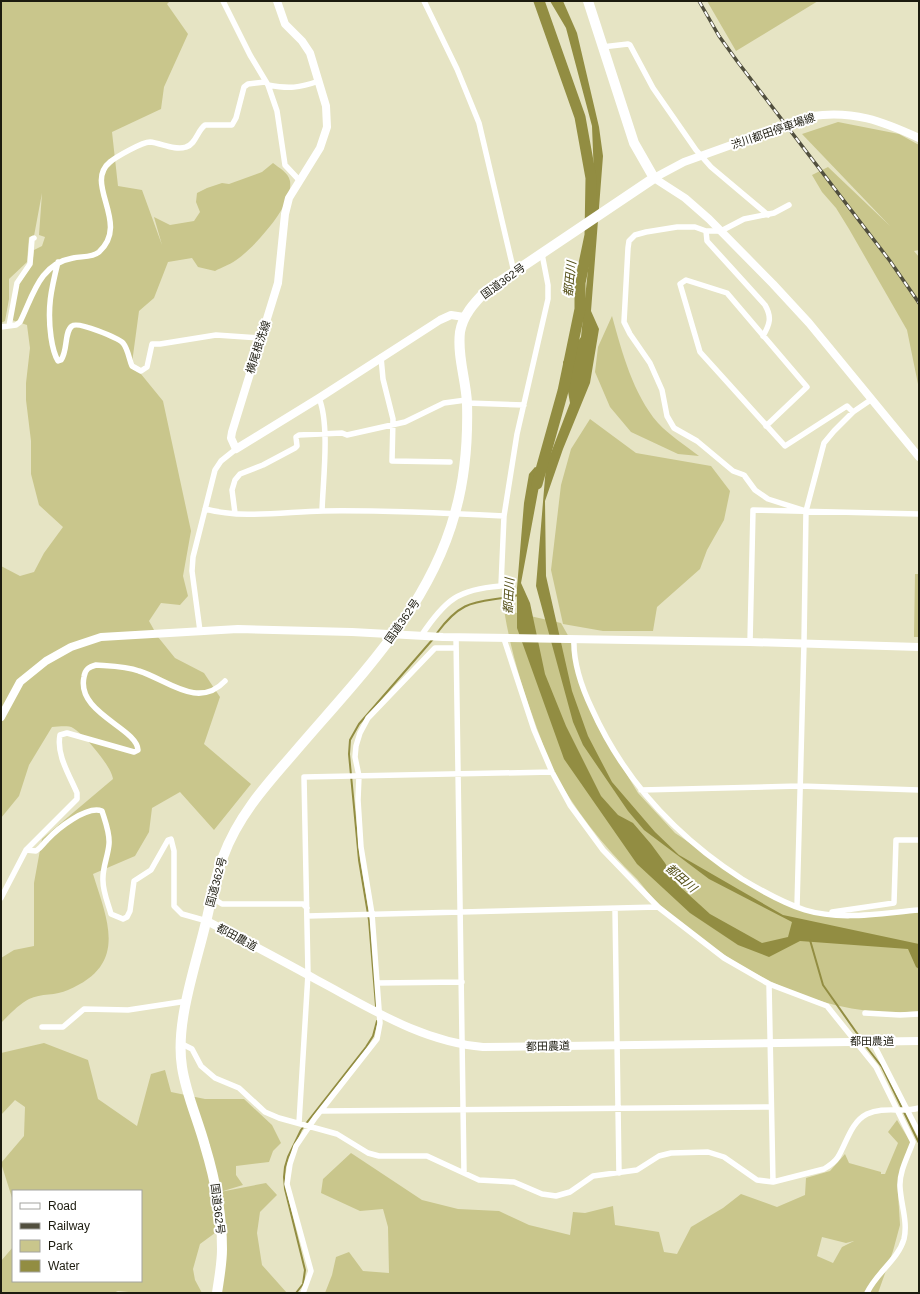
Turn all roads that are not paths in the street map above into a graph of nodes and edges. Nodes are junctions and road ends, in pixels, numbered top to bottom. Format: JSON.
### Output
{"nodes":[{"id":1,"x":223,"y":1,"type":"edge"},
{"id":2,"x":277,"y":1,"type":"edge"},
{"id":3,"x":424,"y":1,"type":"edge"},
{"id":4,"x":588,"y":1,"type":"edge"},
{"id":5,"x":602,"y":47,"type":"junction"},
{"id":6,"x":319,"y":81,"type":"junction"},
{"id":7,"x":266,"y":83,"type":"junction"},
{"id":8,"x":919,"y":138,"type":"edge"},
{"id":9,"x":654,"y":178,"type":"junction"},
{"id":10,"x":300,"y":181,"type":"junction"},
{"id":11,"x":789,"y":205,"type":"dead end"},
{"id":12,"x":768,"y":215,"type":"junction"},
{"id":13,"x":721,"y":230,"type":"junction"},
{"id":14,"x":706,"y":232,"type":"junction"},
{"id":15,"x":34,"y":238,"type":"dead end"},
{"id":16,"x":542,"y":254,"type":"junction"},
{"id":17,"x":58,"y":262,"type":"junction"},
{"id":18,"x":514,"y":272,"type":"junction"},
{"id":19,"x":464,"y":317,"type":"junction"},
{"id":20,"x":9,"y":326,"type":"junction"},
{"id":21,"x":1,"y":327,"type":"edge"},
{"id":22,"x":763,"y":336,"type":"junction"},
{"id":23,"x":261,"y":338,"type":"junction"},
{"id":24,"x":381,"y":357,"type":"junction"},
{"id":25,"x":319,"y":398,"type":"junction"},
{"id":26,"x":872,"y":399,"type":"junction"},
{"id":27,"x":467,"y":402,"type":"junction"},
{"id":28,"x":524,"y":405,"type":"junction"},
{"id":29,"x":853,"y":412,"type":"junction"},
{"id":30,"x":393,"y":425,"type":"junction"},
{"id":31,"x":766,"y":426,"type":"junction"},
{"id":32,"x":324,"y":433,"type":"junction"},
{"id":33,"x":236,"y":449,"type":"junction"},
{"id":34,"x":919,"y":457,"type":"edge"},
{"id":35,"x":450,"y":462,"type":"dead end"},
{"id":36,"x":205,"y":510,"type":"junction"},
{"id":37,"x":322,"y":511,"type":"junction"},
{"id":38,"x":806,"y":511,"type":"junction"},
{"id":39,"x":235,"y":513,"type":"junction"},
{"id":40,"x":455,"y":513,"type":"junction"},
{"id":41,"x":919,"y":514,"type":"edge"},
{"id":42,"x":504,"y":516,"type":"junction"},
{"id":43,"x":200,"y":631,"type":"junction"},
{"id":44,"x":394,"y":636,"type":"junction"},
{"id":45,"x":424,"y":636,"type":"junction"},
{"id":46,"x":456,"y":637,"type":"junction"},
{"id":47,"x":507,"y":638,"type":"junction"},
{"id":48,"x":574,"y":639,"type":"junction"},
{"id":49,"x":750,"y":642,"type":"junction"},
{"id":50,"x":804,"y":644,"type":"junction"},
{"id":51,"x":919,"y":647,"type":"edge"},
{"id":52,"x":456,"y":648,"type":"junction"},
{"id":53,"x":224,"y":681,"type":"dead end"},
{"id":54,"x":1,"y":717,"type":"edge"},
{"id":55,"x":552,"y":772,"type":"junction"},
{"id":56,"x":458,"y":774,"type":"junction"},
{"id":57,"x":358,"y":776,"type":"junction"},
{"id":58,"x":800,"y":786,"type":"junction"},
{"id":59,"x":641,"y":790,"type":"junction"},
{"id":60,"x":919,"y":790,"type":"edge"},
{"id":61,"x":919,"y":840,"type":"edge"},
{"id":62,"x":26,"y":850,"type":"junction"},
{"id":63,"x":211,"y":897,"type":"junction"},
{"id":64,"x":1,"y":898,"type":"edge"},
{"id":65,"x":658,"y":907,"type":"junction"},
{"id":66,"x":797,"y":907,"type":"junction"},
{"id":67,"x":307,"y":908,"type":"junction"},
{"id":68,"x":615,"y":909,"type":"junction"},
{"id":69,"x":919,"y":910,"type":"edge"},
{"id":70,"x":461,"y":913,"type":"junction"},
{"id":71,"x":371,"y":914,"type":"junction"},
{"id":72,"x":820,"y":914,"type":"junction"},
{"id":73,"x":307,"y":916,"type":"junction"},
{"id":74,"x":206,"y":921,"type":"junction"},
{"id":75,"x":308,"y":974,"type":"junction"},
{"id":76,"x":462,"y":982,"type":"junction"},
{"id":77,"x":377,"y":983,"type":"junction"},
{"id":78,"x":769,"y":984,"type":"junction"},
{"id":79,"x":187,"y":1001,"type":"junction"},
{"id":80,"x":865,"y":1012,"type":"dead end"},
{"id":81,"x":379,"y":1013,"type":"junction"},
{"id":82,"x":919,"y":1014,"type":"edge"},
{"id":83,"x":42,"y":1027,"type":"dead end"},
{"id":84,"x":857,"y":1041,"type":"junction"},
{"id":85,"x":870,"y":1041,"type":"junction"},
{"id":86,"x":919,"y":1041,"type":"edge"},
{"id":87,"x":770,"y":1043,"type":"junction"},
{"id":88,"x":182,"y":1044,"type":"junction"},
{"id":89,"x":463,"y":1045,"type":"junction"},
{"id":90,"x":617,"y":1045,"type":"junction"},
{"id":91,"x":618,"y":1107,"type":"junction"},
{"id":92,"x":771,"y":1107,"type":"junction"},
{"id":93,"x":919,"y":1108,"type":"edge"},
{"id":94,"x":464,"y":1109,"type":"junction"},
{"id":95,"x":903,"y":1110,"type":"junction"},
{"id":96,"x":321,"y":1111,"type":"junction"},
{"id":97,"x":305,"y":1125,"type":"junction"},
{"id":98,"x":919,"y":1133,"type":"edge"},
{"id":99,"x":464,"y":1172,"type":"junction"},
{"id":100,"x":619,"y":1173,"type":"junction"},
{"id":101,"x":773,"y":1182,"type":"junction"},
{"id":102,"x":217,"y":1293,"type":"edge"},
{"id":103,"x":303,"y":1293,"type":"edge"},
{"id":104,"x":868,"y":1293,"type":"edge"}],
"edges":[{"from":1,"to":7,"type":"street"},
{"from":2,"to":6,"type":"street","name":"横尾根洗線"},
{"from":3,"to":18,"type":"street"},
{"from":4,"to":5,"type":"highway"},
{"from":5,"to":9,"type":"highway"},
{"from":5,"to":12,"type":"street"},
{"from":6,"to":7,"type":"street"},
{"from":6,"to":10,"type":"street","name":"横尾根洗線"},
{"from":7,"to":10,"type":"street"},
{"from":7,"to":17,"type":"street"},
{"from":8,"to":9,"type":"street","name":"渋川都田停車場線"},
{"from":9,"to":13,"type":"street"},
{"from":9,"to":16,"type":"highway","name":"国道362号"},
{"from":10,"to":23,"type":"street","name":"横尾根洗線"},
{"from":11,"to":12,"type":"street"},
{"from":12,"to":13,"type":"street"},
{"from":13,"to":14,"type":"street"},
{"from":13,"to":26,"type":"street"},
{"from":14,"to":22,"type":"street"},
{"from":14,"to":38,"type":"street"},
{"from":15,"to":20,"type":"street"},
{"from":16,"to":18,"type":"highway","name":"国道362号"},
{"from":16,"to":28,"type":"street"},
{"from":17,"to":20,"type":"street"},
{"from":17,"to":23,"type":"street"},
{"from":18,"to":19,"type":"highway","name":"国道362号"},
{"from":19,"to":24,"type":"street"},
{"from":19,"to":27,"type":"highway","name":"国道362号"},
{"from":20,"to":21,"type":"street"},
{"from":22,"to":31,"type":"street"},
{"from":22,"to":31,"type":"street"},
{"from":23,"to":33,"type":"street","name":"横尾根洗線"},
{"from":24,"to":25,"type":"street"},
{"from":24,"to":30,"type":"street"},
{"from":25,"to":32,"type":"street"},
{"from":25,"to":33,"type":"street"},
{"from":26,"to":29,"type":"street"},
{"from":26,"to":34,"type":"street"},
{"from":27,"to":28,"type":"street"},
{"from":27,"to":30,"type":"street"},
{"from":27,"to":40,"type":"highway","name":"国道362号"},
{"from":28,"to":42,"type":"street"},
{"from":29,"to":31,"type":"street"},
{"from":29,"to":38,"type":"street"},
{"from":30,"to":32,"type":"street"},
{"from":30,"to":35,"type":"street"},
{"from":32,"to":37,"type":"street"},
{"from":32,"to":39,"type":"street"},
{"from":33,"to":36,"type":"street"},
{"from":36,"to":39,"type":"street"},
{"from":36,"to":43,"type":"street"},
{"from":37,"to":39,"type":"street"},
{"from":37,"to":40,"type":"street"},
{"from":38,"to":41,"type":"street"},
{"from":38,"to":49,"type":"street"},
{"from":38,"to":50,"type":"street"},
{"from":40,"to":42,"type":"street"},
{"from":40,"to":44,"type":"highway","name":"国道362号"},
{"from":42,"to":45,"type":"street"},
{"from":43,"to":44,"type":"street"},
{"from":43,"to":54,"type":"street"},
{"from":44,"to":45,"type":"street"},
{"from":44,"to":63,"type":"highway","name":"国道362号"},
{"from":45,"to":46,"type":"street"},
{"from":46,"to":47,"type":"street"},
{"from":46,"to":52,"type":"street"},
{"from":47,"to":48,"type":"street"},
{"from":47,"to":55,"type":"street"},
{"from":48,"to":49,"type":"street"},
{"from":48,"to":59,"type":"street"},
{"from":49,"to":50,"type":"street"},
{"from":50,"to":51,"type":"street"},
{"from":50,"to":58,"type":"street"},
{"from":52,"to":56,"type":"street"},
{"from":52,"to":57,"type":"street"},
{"from":53,"to":62,"type":"street"},
{"from":55,"to":56,"type":"street"},
{"from":55,"to":65,"type":"street"},
{"from":56,"to":57,"type":"street"},
{"from":56,"to":70,"type":"street"},
{"from":57,"to":67,"type":"street"},
{"from":57,"to":71,"type":"street"},
{"from":58,"to":59,"type":"street"},
{"from":58,"to":60,"type":"street"},
{"from":58,"to":66,"type":"street"},
{"from":59,"to":66,"type":"street"},
{"from":61,"to":72,"type":"street"},
{"from":62,"to":64,"type":"street"},
{"from":62,"to":74,"type":"street"},
{"from":63,"to":67,"type":"street"},
{"from":63,"to":74,"type":"highway","name":"国道362号"},
{"from":65,"to":68,"type":"street"},
{"from":65,"to":78,"type":"street"},
{"from":66,"to":72,"type":"street"},
{"from":67,"to":73,"type":"street"},
{"from":68,"to":70,"type":"street"},
{"from":68,"to":90,"type":"street"},
{"from":69,"to":72,"type":"street"},
{"from":70,"to":71,"type":"street"},
{"from":70,"to":76,"type":"street"},
{"from":71,"to":73,"type":"street"},
{"from":71,"to":77,"type":"street"},
{"from":73,"to":75,"type":"street"},
{"from":74,"to":75,"type":"street","name":"都田農道"},
{"from":74,"to":79,"type":"highway","name":"国道362号"},
{"from":75,"to":81,"type":"street","name":"都田農道"},
{"from":75,"to":97,"type":"street"},
{"from":76,"to":77,"type":"street"},
{"from":76,"to":89,"type":"street"},
{"from":77,"to":81,"type":"street"},
{"from":78,"to":84,"type":"street"},
{"from":78,"to":87,"type":"street"},
{"from":79,"to":83,"type":"street"},
{"from":79,"to":88,"type":"highway","name":"国道362号"},
{"from":80,"to":82,"type":"street"},
{"from":81,"to":89,"type":"street","name":"都田農道"},
{"from":81,"to":96,"type":"street"},
{"from":84,"to":85,"type":"street","name":"都田農道"},
{"from":84,"to":87,"type":"street","name":"都田農道"},
{"from":84,"to":95,"type":"street"},
{"from":85,"to":86,"type":"street","name":"都田農道"},
{"from":85,"to":95,"type":"street"},
{"from":87,"to":90,"type":"street","name":"都田農道"},
{"from":87,"to":92,"type":"street"},
{"from":88,"to":97,"type":"street"},
{"from":88,"to":102,"type":"highway","name":"国道362号"},
{"from":89,"to":90,"type":"street","name":"都田農道"},
{"from":89,"to":94,"type":"street"},
{"from":90,"to":91,"type":"street"},
{"from":91,"to":92,"type":"street"},
{"from":91,"to":94,"type":"street"},
{"from":91,"to":100,"type":"street"},
{"from":92,"to":101,"type":"street"},
{"from":93,"to":95,"type":"street"},
{"from":94,"to":96,"type":"street"},
{"from":94,"to":99,"type":"street"},
{"from":95,"to":98,"type":"street"},
{"from":95,"to":101,"type":"street"},
{"from":95,"to":104,"type":"street"},
{"from":96,"to":97,"type":"street"},
{"from":97,"to":99,"type":"street"},
{"from":97,"to":103,"type":"street"},
{"from":99,"to":100,"type":"street"},
{"from":100,"to":101,"type":"street"}]}
